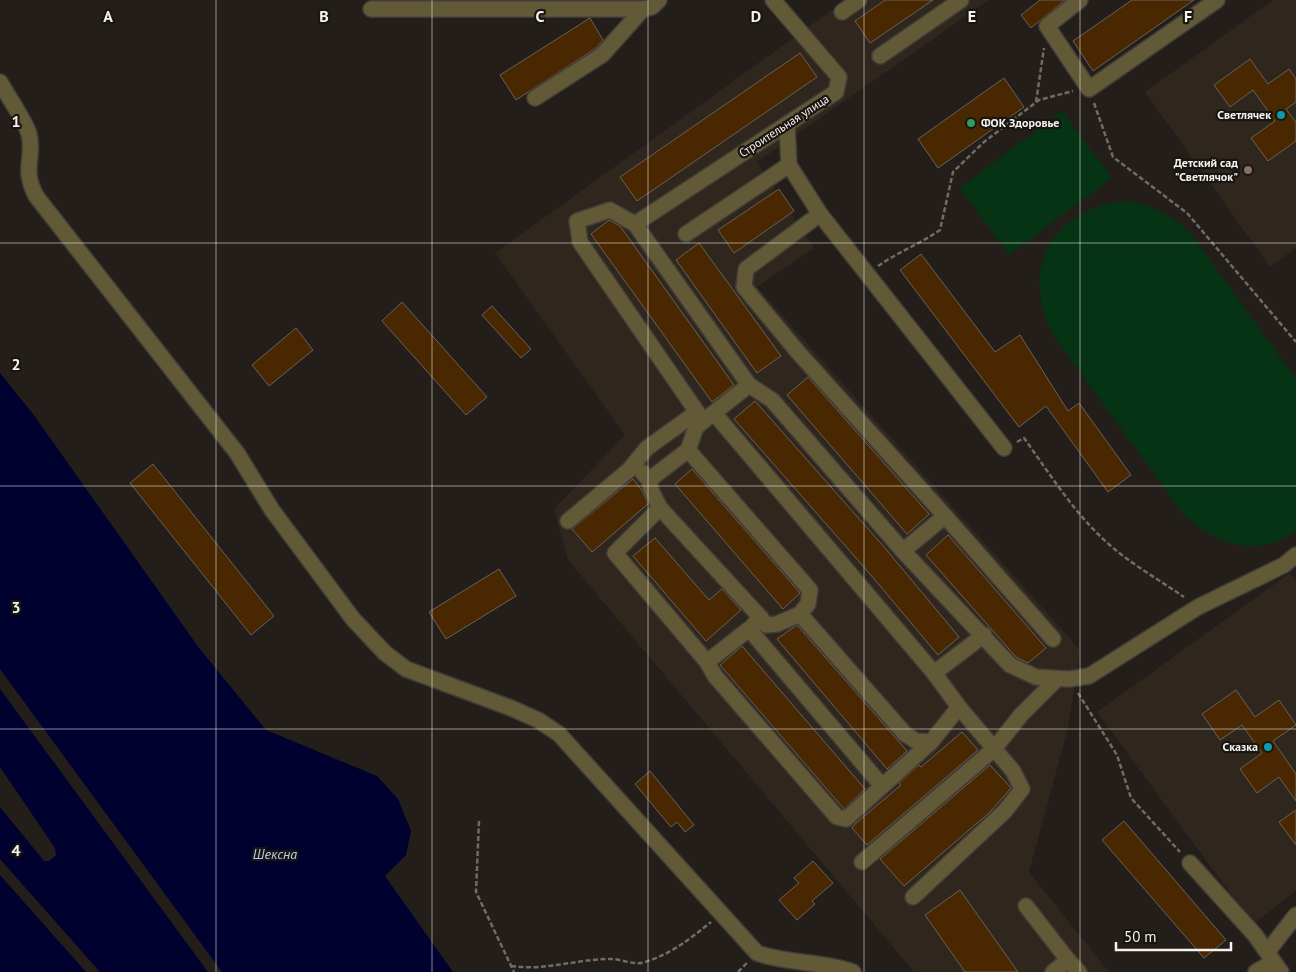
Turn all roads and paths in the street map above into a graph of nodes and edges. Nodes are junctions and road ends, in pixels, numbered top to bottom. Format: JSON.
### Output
{"nodes":[{"id":1,"x":659,"y":0,"type":"edge"},
{"id":2,"x":774,"y":0,"type":"edge"},
{"id":3,"x":859,"y":0,"type":"edge"},
{"id":4,"x":961,"y":0,"type":"edge"},
{"id":5,"x":1217,"y":0,"type":"edge"},
{"id":6,"x":1072,"y":2,"type":"edge"},
{"id":7,"x":372,"y":8,"type":"dead end"},
{"id":8,"x":643,"y":9,"type":"junction"},
{"id":9,"x":842,"y":12,"type":"dead end"},
{"id":10,"x":1047,"y":26,"type":"junction"},
{"id":11,"x":880,"y":56,"type":"dead end"},
{"id":12,"x":0,"y":82,"type":"edge"},
{"id":13,"x":1089,"y":90,"type":"junction"},
{"id":14,"x":535,"y":98,"type":"dead end"},
{"id":15,"x":1036,"y":103,"type":"junction"},
{"id":16,"x":787,"y":124,"type":"junction"},
{"id":17,"x":789,"y":165,"type":"junction"},
{"id":18,"x":820,"y":214,"type":"junction"},
{"id":19,"x":635,"y":224,"type":"junction"},
{"id":20,"x":686,"y":234,"type":"dead end"},
{"id":21,"x":867,"y":274,"type":"junction"},
{"id":22,"x":1296,"y":342,"type":"edge"},
{"id":23,"x":749,"y":385,"type":"junction"},
{"id":24,"x":697,"y":412,"type":"junction"},
{"id":25,"x":714,"y":413,"type":"junction"},
{"id":26,"x":696,"y":428,"type":"junction"},
{"id":27,"x":1004,"y":448,"type":"joint"},
{"id":28,"x":688,"y":450,"type":"junction"},
{"id":29,"x":634,"y":464,"type":"junction"},
{"id":30,"x":649,"y":480,"type":"junction"},
{"id":31,"x":660,"y":508,"type":"junction"},
{"id":32,"x":945,"y":516,"type":"junction"},
{"id":33,"x":568,"y":521,"type":"dead end"},
{"id":34,"x":903,"y":551,"type":"junction"},
{"id":35,"x":1295,"y":560,"type":"edge"},
{"id":36,"x":1198,"y":607,"type":"junction"},
{"id":37,"x":800,"y":614,"type":"junction"},
{"id":38,"x":761,"y":618,"type":"junction"},
{"id":39,"x":749,"y":629,"type":"junction"},
{"id":40,"x":984,"y":635,"type":"junction"},
{"id":41,"x":1052,"y":639,"type":"dead end"},
{"id":42,"x":707,"y":662,"type":"junction"},
{"id":43,"x":934,"y":673,"type":"junction"},
{"id":44,"x":1063,"y":679,"type":"junction"},
{"id":45,"x":959,"y":707,"type":"junction"},
{"id":46,"x":931,"y":742,"type":"junction"},
{"id":47,"x":994,"y":749,"type":"junction"},
{"id":48,"x":882,"y":786,"type":"junction"},
{"id":49,"x":479,"y":821,"type":"dead end"},
{"id":50,"x":862,"y":862,"type":"dead end"},
{"id":51,"x":1190,"y":863,"type":"joint"},
{"id":52,"x":913,"y":897,"type":"dead end"},
{"id":53,"x":1026,"y":906,"type":"dead end"},
{"id":54,"x":720,"y":914,"type":"junction"},
{"id":55,"x":1296,"y":915,"type":"edge"},
{"id":56,"x":1068,"y":960,"type":"junction"},
{"id":57,"x":1274,"y":962,"type":"edge"},
{"id":58,"x":511,"y":966,"type":"junction"},
{"id":59,"x":514,"y":972,"type":"edge"},
{"id":60,"x":853,"y":972,"type":"edge"},
{"id":61,"x":1053,"y":972,"type":"edge"},
{"id":62,"x":1079,"y":972,"type":"edge"},
{"id":63,"x":1256,"y":972,"type":"edge"}],
"edges":[{"from":1,"to":8,"type":"street"},
{"from":2,"to":16,"type":"street","name":"Строительная улица"},
{"from":3,"to":9,"type":"street"},
{"from":4,"to":11,"type":"street"},
{"from":5,"to":13,"type":"street"},
{"from":6,"to":10,"type":"street"},
{"from":7,"to":8,"type":"street"},
{"from":8,"to":14,"type":"street"},
{"from":10,"to":13,"type":"street"},
{"from":10,"to":15,"type":"path"},
{"from":12,"to":54,"type":"street"},
{"from":13,"to":15,"type":"path"},
{"from":13,"to":22,"type":"path"},
{"from":15,"to":21,"type":"path"},
{"from":16,"to":17,"type":"street"},
{"from":16,"to":19,"type":"street","name":"Строительная улица"},
{"from":17,"to":18,"type":"street"},
{"from":17,"to":20,"type":"street"},
{"from":18,"to":21,"type":"street"},
{"from":18,"to":32,"type":"street"},
{"from":19,"to":23,"type":"street"},
{"from":19,"to":24,"type":"street"},
{"from":21,"to":27,"type":"street"},
{"from":23,"to":25,"type":"street"},
{"from":23,"to":34,"type":"street"},
{"from":24,"to":26,"type":"street"},
{"from":24,"to":29,"type":"street"},
{"from":25,"to":26,"type":"street"},
{"from":25,"to":43,"type":"street"},
{"from":26,"to":28,"type":"street"},
{"from":27,"to":36,"type":"path"},
{"from":28,"to":30,"type":"street"},
{"from":28,"to":37,"type":"street"},
{"from":29,"to":30,"type":"street"},
{"from":29,"to":33,"type":"street"},
{"from":30,"to":31,"type":"street"},
{"from":31,"to":38,"type":"street"},
{"from":31,"to":42,"type":"street"},
{"from":32,"to":34,"type":"street"},
{"from":32,"to":41,"type":"street"},
{"from":34,"to":40,"type":"street"},
{"from":35,"to":36,"type":"street"},
{"from":36,"to":44,"type":"street"},
{"from":37,"to":38,"type":"street"},
{"from":37,"to":46,"type":"street"},
{"from":38,"to":39,"type":"street"},
{"from":39,"to":42,"type":"street"},
{"from":39,"to":48,"type":"street"},
{"from":40,"to":43,"type":"street"},
{"from":40,"to":44,"type":"street"},
{"from":42,"to":48,"type":"street"},
{"from":43,"to":45,"type":"street"},
{"from":44,"to":47,"type":"street"},
{"from":44,"to":51,"type":"path"},
{"from":45,"to":46,"type":"street"},
{"from":45,"to":47,"type":"street"},
{"from":46,"to":48,"type":"street"},
{"from":47,"to":50,"type":"street"},
{"from":47,"to":52,"type":"street"},
{"from":49,"to":58,"type":"path"},
{"from":51,"to":57,"type":"street"},
{"from":53,"to":56,"type":"street"},
{"from":54,"to":58,"type":"path"},
{"from":54,"to":60,"type":"street"},
{"from":55,"to":57,"type":"street"},
{"from":56,"to":61,"type":"street"},
{"from":56,"to":62,"type":"street"},
{"from":57,"to":63,"type":"street"},
{"from":58,"to":59,"type":"path"}]}
